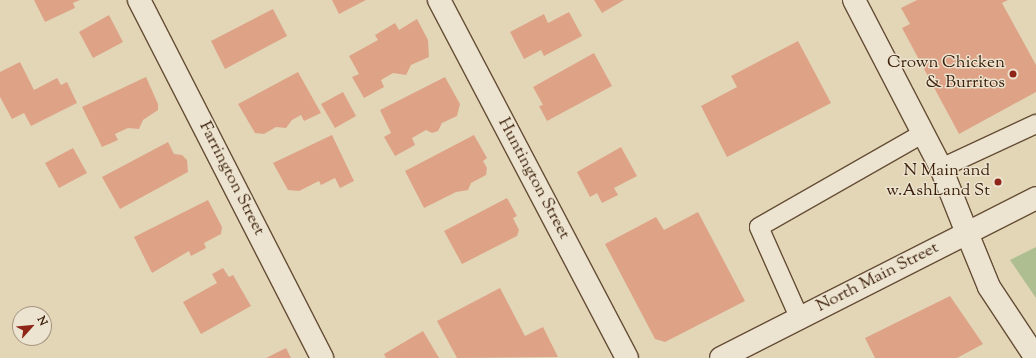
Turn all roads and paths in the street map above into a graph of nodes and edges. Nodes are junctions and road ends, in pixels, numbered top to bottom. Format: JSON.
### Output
{"nodes":[{"id":1,"x":139,"y":0,"type":"edge"},
{"id":2,"x":439,"y":0,"type":"edge"},
{"id":3,"x":854,"y":0,"type":"edge"},
{"id":4,"x":1036,"y":124,"type":"edge"},
{"id":5,"x":922,"y":134,"type":"junction"},
{"id":6,"x":942,"y":168,"type":"junction"},
{"id":7,"x":1036,"y":198,"type":"edge"},
{"id":8,"x":967,"y":233,"type":"junction"},
{"id":9,"x":799,"y":317,"type":"junction"},
{"id":10,"x":322,"y":358,"type":"edge"},
{"id":11,"x":627,"y":358,"type":"edge"},
{"id":12,"x":720,"y":358,"type":"edge"},
{"id":13,"x":1036,"y":358,"type":"edge"}],
"edges":[{"from":1,"to":10,"type":"street","name":"Farrington Street"},
{"from":2,"to":11,"type":"street","name":"Huntington Street"},
{"from":3,"to":5,"type":"street"},
{"from":4,"to":6,"type":"lane"},
{"from":5,"to":6,"type":"street"},
{"from":5,"to":9,"type":"lane"},
{"from":6,"to":8,"type":"street"},
{"from":7,"to":8,"type":"street","name":"North Main Street"},
{"from":8,"to":9,"type":"street","name":"North Main Street"},
{"from":8,"to":13,"type":"street"},
{"from":9,"to":12,"type":"street","name":"North Main Street"}]}
